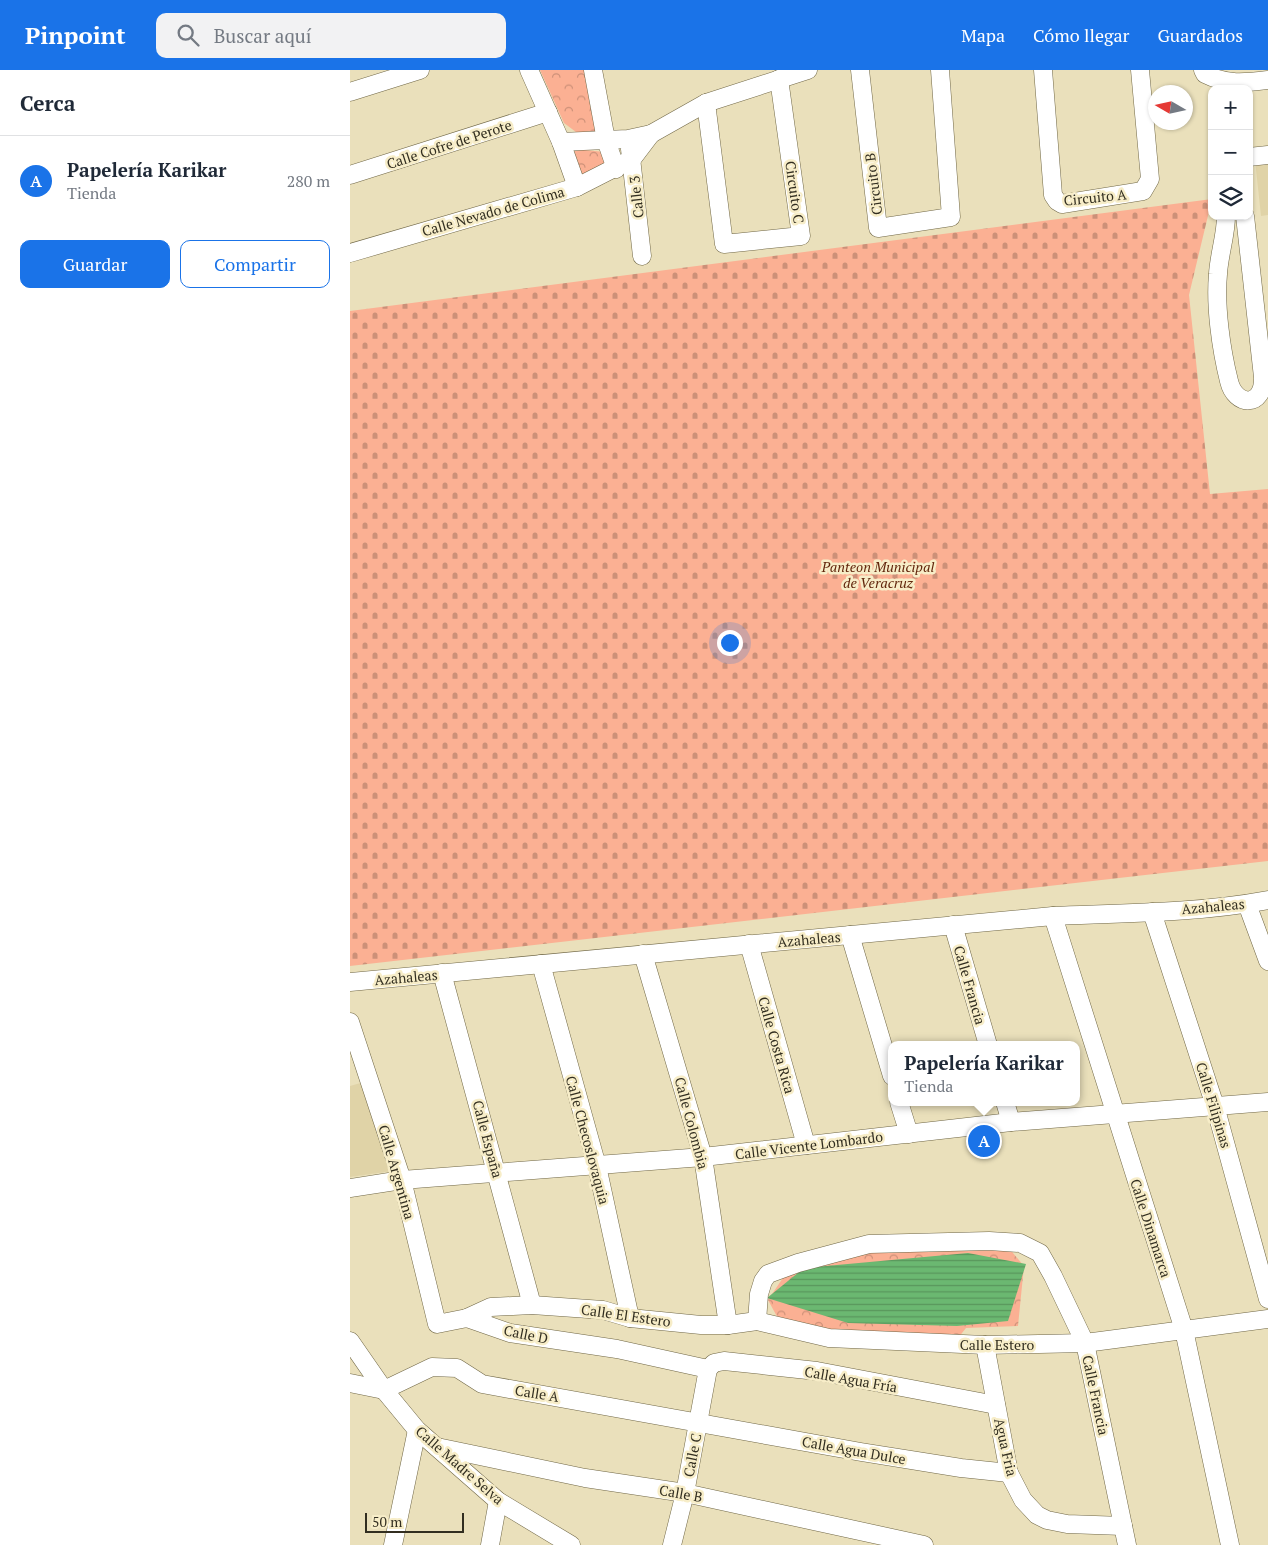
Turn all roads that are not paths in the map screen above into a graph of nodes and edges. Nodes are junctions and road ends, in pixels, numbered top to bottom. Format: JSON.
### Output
{"nodes":[{"id":1,"x":420,"y":70,"type":"edge"},
{"id":2,"x":529,"y":70,"type":"edge"},
{"id":3,"x":593,"y":70,"type":"edge"},
{"id":4,"x":808,"y":70,"type":"edge"},
{"id":5,"x":860,"y":70,"type":"edge"},
{"id":6,"x":940,"y":70,"type":"edge"},
{"id":7,"x":1043,"y":70,"type":"edge"},
{"id":8,"x":1140,"y":70,"type":"edge"},
{"id":9,"x":1203,"y":70,"type":"edge"},
{"id":10,"x":779,"y":79,"type":"junction"},
{"id":11,"x":1226,"y":80,"type":"edge"},
{"id":12,"x":1268,"y":80,"type":"edge"},
{"id":13,"x":350,"y":92,"type":"edge"},
{"id":14,"x":706,"y":102,"type":"junction"},
{"id":15,"x":548,"y":112,"type":"junction"},
{"id":16,"x":651,"y":134,"type":"junction"},
{"id":17,"x":628,"y":139,"type":"junction"},
{"id":18,"x":606,"y":140,"type":"junction"},
{"id":19,"x":562,"y":142,"type":"junction"},
{"id":20,"x":1268,"y":155,"type":"edge"},
{"id":21,"x":1253,"y":157,"type":"edge"},
{"id":22,"x":632,"y":159,"type":"junction"},
{"id":23,"x":616,"y":169,"type":"junction"},
{"id":24,"x":350,"y":175,"type":"edge"},
{"id":25,"x":577,"y":187,"type":"junction"},
{"id":26,"x":1225,"y":220,"type":"edge"},
{"id":27,"x":1245,"y":220,"type":"edge"},
{"id":28,"x":350,"y":253,"type":"edge"},
{"id":29,"x":642,"y":256,"type":"dead end"},
{"id":30,"x":1268,"y":900,"type":"edge"},
{"id":31,"x":1247,"y":904,"type":"junction"},
{"id":32,"x":1152,"y":912,"type":"junction"},
{"id":33,"x":1053,"y":916,"type":"junction"},
{"id":34,"x":953,"y":925,"type":"junction"},
{"id":35,"x":850,"y":935,"type":"junction"},
{"id":36,"x":749,"y":944,"type":"junction"},
{"id":37,"x":643,"y":954,"type":"junction"},
{"id":38,"x":1268,"y":961,"type":"edge"},
{"id":39,"x":540,"y":964,"type":"junction"},
{"id":40,"x":442,"y":973,"type":"junction"},
{"id":41,"x":350,"y":982,"type":"edge"},
{"id":42,"x":350,"y":1022,"type":"edge"},
{"id":43,"x":987,"y":1041,"type":"edge"},
{"id":44,"x":888,"y":1063,"type":"edge"},
{"id":45,"x":1268,"y":1102,"type":"edge"},
{"id":46,"x":900,"y":1106,"type":"edge"},
{"id":47,"x":1006,"y":1106,"type":"edge"},
{"id":48,"x":1216,"y":1106,"type":"junction"},
{"id":49,"x":1115,"y":1114,"type":"junction"},
{"id":50,"x":1011,"y":1122,"type":"junction"},
{"id":51,"x":909,"y":1134,"type":"junction"},
{"id":52,"x":806,"y":1145,"type":"junction"},
{"id":53,"x":703,"y":1157,"type":"junction"},
{"id":54,"x":597,"y":1166,"type":"junction"},
{"id":55,"x":497,"y":1174,"type":"junction"},
{"id":56,"x":402,"y":1180,"type":"junction"},
{"id":57,"x":350,"y":1188,"type":"edge"},
{"id":58,"x":1268,"y":1300,"type":"edge"},
{"id":59,"x":532,"y":1305,"type":"junction"},
{"id":60,"x":467,"y":1318,"type":"junction"},
{"id":61,"x":630,"y":1318,"type":"junction"},
{"id":62,"x":1268,"y":1319,"type":"edge"},
{"id":63,"x":757,"y":1321,"type":"junction"},
{"id":64,"x":728,"y":1325,"type":"junction"},
{"id":65,"x":1184,"y":1330,"type":"junction"},
{"id":66,"x":350,"y":1341,"type":"edge"},
{"id":67,"x":1085,"y":1343,"type":"junction"},
{"id":68,"x":985,"y":1345,"type":"junction"},
{"id":69,"x":708,"y":1369,"type":"junction"},
{"id":70,"x":350,"y":1383,"type":"edge"},
{"id":71,"x":384,"y":1390,"type":"junction"},
{"id":72,"x":996,"y":1405,"type":"junction"},
{"id":73,"x":698,"y":1424,"type":"junction"},
{"id":74,"x":417,"y":1430,"type":"junction"},
{"id":75,"x":437,"y":1447,"type":"junction"},
{"id":76,"x":1009,"y":1473,"type":"junction"},
{"id":77,"x":685,"y":1493,"type":"junction"},
{"id":78,"x":498,"y":1501,"type":"junction"},
{"id":79,"x":1123,"y":1526,"type":"junction"},
{"id":80,"x":393,"y":1545,"type":"edge"},
{"id":81,"x":490,"y":1545,"type":"edge"},
{"id":82,"x":571,"y":1545,"type":"edge"},
{"id":83,"x":672,"y":1545,"type":"edge"},
{"id":84,"x":924,"y":1545,"type":"edge"},
{"id":85,"x":1127,"y":1545,"type":"edge"},
{"id":86,"x":1230,"y":1545,"type":"edge"}],
"edges":[{"from":1,"to":13,"type":"street"},
{"from":2,"to":15,"type":"street"},
{"from":3,"to":18,"type":"street"},
{"from":4,"to":10,"type":"street"},
{"from":5,"to":6,"type":"street","name":"Circuito B"},
{"from":7,"to":8,"type":"street","name":"Circuito A"},
{"from":9,"to":11,"type":"street"},
{"from":10,"to":14,"type":"street"},
{"from":10,"to":14,"type":"street","name":"Circuito C"},
{"from":11,"to":12,"type":"street"},
{"from":14,"to":16,"type":"street"},
{"from":15,"to":19,"type":"street"},
{"from":15,"to":24,"type":"street","name":"Calle Cofre de Perote"},
{"from":16,"to":17,"type":"street"},
{"from":16,"to":22,"type":"street"},
{"from":17,"to":18,"type":"street"},
{"from":17,"to":22,"type":"street","name":"Calle 3"},
{"from":18,"to":19,"type":"street"},
{"from":18,"to":23,"type":"street"},
{"from":19,"to":25,"type":"street"},
{"from":20,"to":21,"type":"street"},
{"from":22,"to":23,"type":"street","name":"Calle Nevado de Colima"},
{"from":22,"to":29,"type":"street","name":"Calle 3"},
{"from":23,"to":25,"type":"street","name":"Calle Nevado de Colima"},
{"from":25,"to":28,"type":"street","name":"Calle Nevado de Colima"},
{"from":26,"to":27,"type":"street"},
{"from":30,"to":31,"type":"street","name":"Azahaleas"},
{"from":31,"to":32,"type":"street","name":"Azahaleas"},
{"from":31,"to":38,"type":"street"},
{"from":32,"to":33,"type":"street","name":"Azahaleas"},
{"from":32,"to":48,"type":"street","name":"Calle Filipinas"},
{"from":33,"to":34,"type":"street","name":"Azahaleas"},
{"from":33,"to":49,"type":"street","name":"Calle Dinamarca"},
{"from":34,"to":35,"type":"street","name":"Azahaleas"},
{"from":34,"to":43,"type":"street","name":"Calle Francia"},
{"from":35,"to":36,"type":"street","name":"Azahaleas"},
{"from":35,"to":44,"type":"street"},
{"from":36,"to":37,"type":"street","name":"Azahaleas"},
{"from":36,"to":52,"type":"street","name":"Calle Costa Rica"},
{"from":37,"to":39,"type":"street","name":"Azahaleas"},
{"from":37,"to":53,"type":"street","name":"Calle Colombia"},
{"from":39,"to":40,"type":"street","name":"Azahaleas"},
{"from":39,"to":54,"type":"street","name":"Calle Checoslovaquia"},
{"from":40,"to":41,"type":"street","name":"Azahaleas"},
{"from":40,"to":55,"type":"street","name":"Calle España"},
{"from":42,"to":56,"type":"street","name":"Calle Argentina"},
{"from":45,"to":48,"type":"street","name":"Calle Vicente Lombardo"},
{"from":46,"to":51,"type":"street"},
{"from":47,"to":50,"type":"street"},
{"from":48,"to":49,"type":"street","name":"Calle Vicente Lombardo"},
{"from":48,"to":58,"type":"street","name":"Calle Filipinas"},
{"from":49,"to":50,"type":"street","name":"Calle Vicente Lombardo"},
{"from":49,"to":65,"type":"street","name":"Calle Dinamarca"},
{"from":50,"to":51,"type":"street","name":"Calle Vicente Lombardo"},
{"from":51,"to":52,"type":"street","name":"Calle Vicente Lombardo"},
{"from":52,"to":53,"type":"street","name":"Calle Vicente Lombardo"},
{"from":53,"to":54,"type":"street","name":"Calle Vicente Lombardo"},
{"from":53,"to":64,"type":"street","name":"Calle Colombia"},
{"from":54,"to":55,"type":"street","name":"Calle Vicente Lombardo"},
{"from":54,"to":61,"type":"street","name":"Calle Checoslovaquia"},
{"from":55,"to":56,"type":"street","name":"Calle Vicente Lombardo"},
{"from":55,"to":59,"type":"street","name":"Calle España"},
{"from":56,"to":57,"type":"street","name":"Calle Vicente Lombardo"},
{"from":56,"to":60,"type":"street","name":"Calle Argentina"},
{"from":59,"to":60,"type":"street","name":"Calle El Estero"},
{"from":59,"to":61,"type":"street","name":"Calle El Estero"},
{"from":60,"to":69,"type":"street","name":"Calle D"},
{"from":61,"to":64,"type":"street","name":"Calle El Estero"},
{"from":62,"to":65,"type":"street","name":"Calle Estero"},
{"from":63,"to":64,"type":"street","name":"Calle Estero"},
{"from":63,"to":67,"type":"street","name":"Calle Francia"},
{"from":63,"to":68,"type":"street","name":"Calle Estero"},
{"from":65,"to":67,"type":"street","name":"Calle Estero"},
{"from":65,"to":86,"type":"street","name":"Calle Dinamarca"},
{"from":66,"to":71,"type":"street","name":"Calle Madre Selva"},
{"from":67,"to":68,"type":"street","name":"Calle Estero"},
{"from":67,"to":79,"type":"street","name":"Calle Francia"},
{"from":68,"to":72,"type":"street","name":"Agua Fria"},
{"from":69,"to":72,"type":"street","name":"Calle Agua Fría"},
{"from":69,"to":73,"type":"street","name":"Calle C"},
{"from":70,"to":71,"type":"street"},
{"from":71,"to":73,"type":"street","name":"Calle A"},
{"from":71,"to":74,"type":"street","name":"Calle Madre Selva"},
{"from":72,"to":76,"type":"street","name":"Agua Fria"},
{"from":73,"to":76,"type":"street","name":"Calle Agua Dulce"},
{"from":73,"to":77,"type":"street","name":"Calle C"},
{"from":74,"to":75,"type":"street","name":"Calle Madre Selva"},
{"from":74,"to":80,"type":"street"},
{"from":75,"to":77,"type":"street","name":"Calle B"},
{"from":75,"to":78,"type":"street","name":"Calle Madre Selva"},
{"from":76,"to":79,"type":"street","name":"Agua Fria"},
{"from":77,"to":83,"type":"street","name":"Calle C"},
{"from":77,"to":84,"type":"street","name":"Calle B"},
{"from":78,"to":81,"type":"street"},
{"from":78,"to":82,"type":"street","name":"Calle Madre Selva"},
{"from":79,"to":85,"type":"street","name":"Calle Francia"}]}
